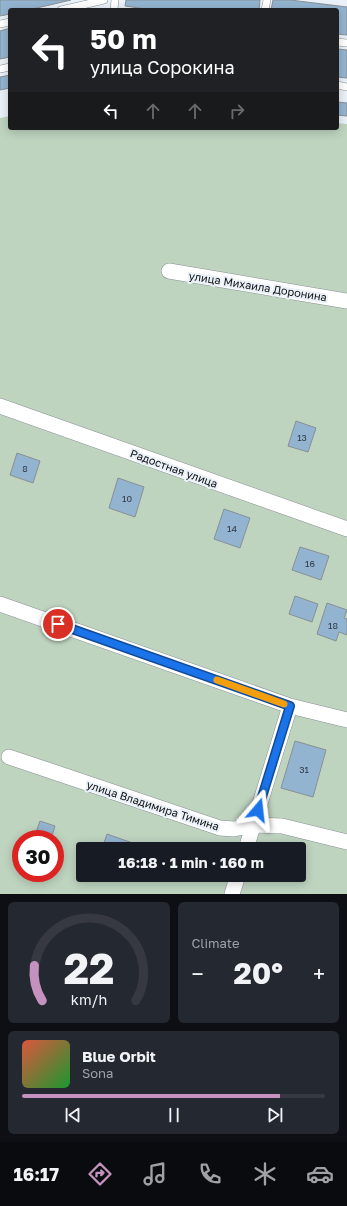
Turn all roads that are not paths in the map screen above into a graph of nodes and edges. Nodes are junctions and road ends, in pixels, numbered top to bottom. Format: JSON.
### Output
{"nodes":[{"id":1,"x":104,"y":0,"type":"edge"},
{"id":2,"x":70,"y":8,"type":"edge"},
{"id":3,"x":169,"y":271,"type":"dead end"},
{"id":4,"x":347,"y":301,"type":"edge"},
{"id":5,"x":0,"y":406,"type":"edge"},
{"id":6,"x":347,"y":529,"type":"edge"},
{"id":7,"x":0,"y":604,"type":"edge"},
{"id":8,"x":290,"y":706,"type":"junction"},
{"id":9,"x":347,"y":720,"type":"edge"},
{"id":10,"x":9,"y":757,"type":"dead end"},
{"id":11,"x":254,"y":825,"type":"junction"},
{"id":12,"x":248,"y":842,"type":"edge"},
{"id":13,"x":347,"y":842,"type":"edge"},
{"id":14,"x":236,"y":882,"type":"edge"},
{"id":15,"x":232,"y":894,"type":"edge"}],
"edges":[{"from":1,"to":2,"type":"lane"},
{"from":3,"to":4,"type":"street","name":"улица Михаила Доронина"},
{"from":5,"to":6,"type":"street","name":"Радостная улица"},
{"from":7,"to":8,"type":"street"},
{"from":8,"to":9,"type":"street"},
{"from":8,"to":11,"type":"street"},
{"from":10,"to":11,"type":"street","name":"улица Владимира Тимина"},
{"from":11,"to":12,"type":"street"},
{"from":11,"to":13,"type":"street","name":"улица Владимира Тимина"},
{"from":14,"to":15,"type":"street"}]}
